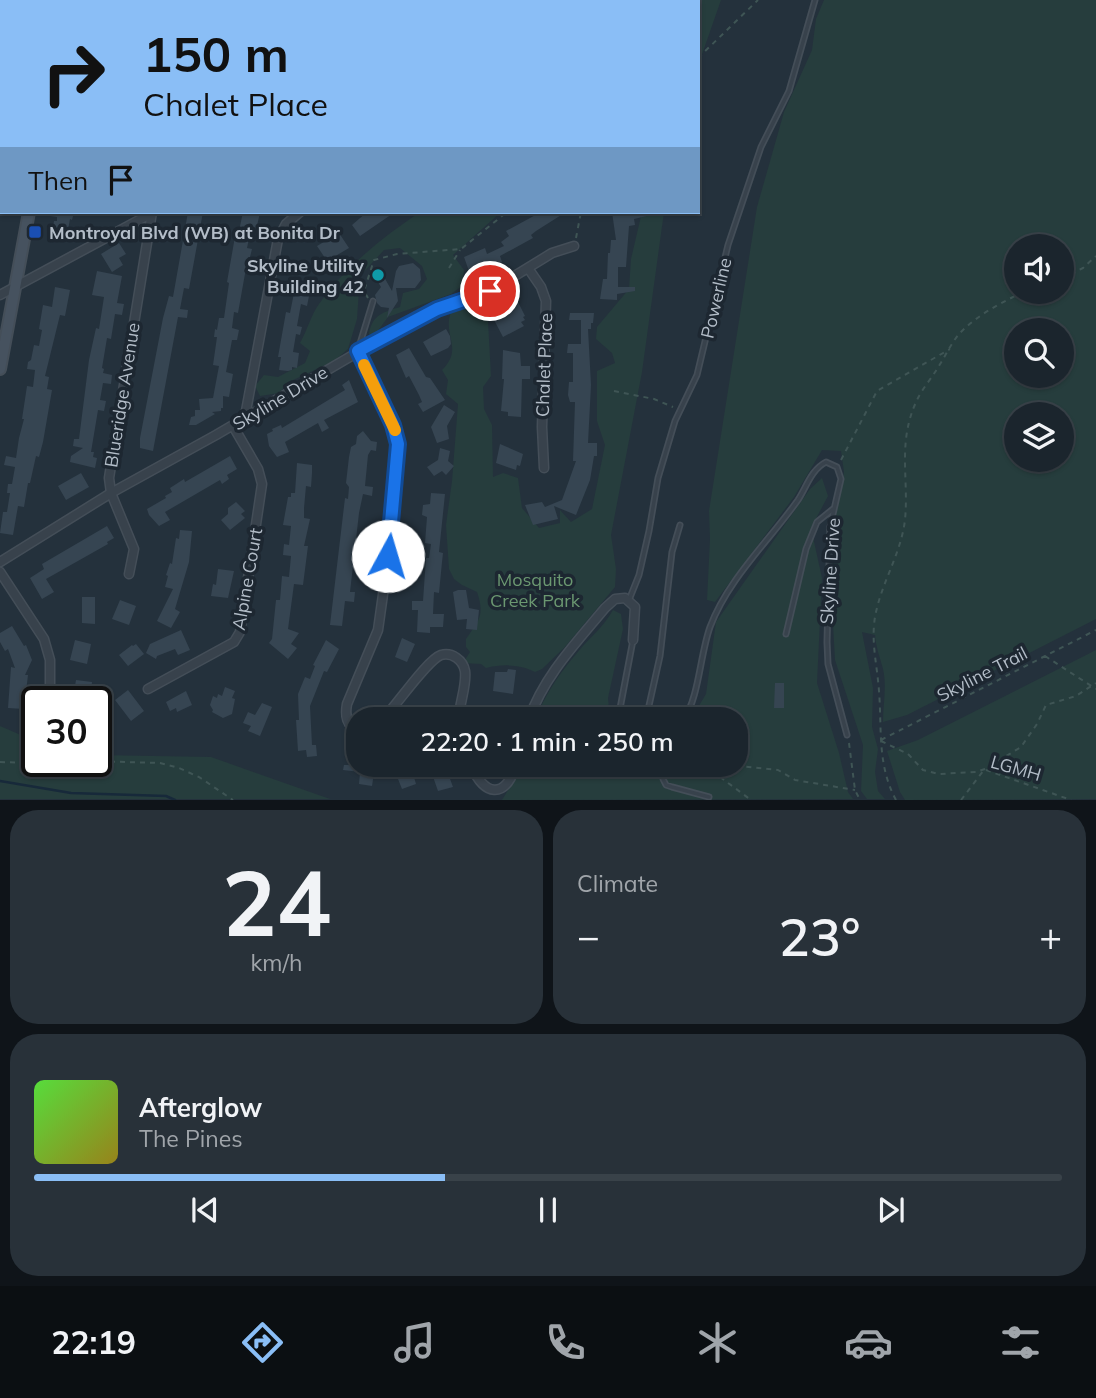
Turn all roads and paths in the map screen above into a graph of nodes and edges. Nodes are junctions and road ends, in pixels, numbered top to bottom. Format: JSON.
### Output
{"nodes":[{"id":1,"x":758,"y":0,"type":"edge"},
{"id":2,"x":815,"y":0,"type":"edge"},
{"id":3,"x":700,"y":56,"type":"edge"},
{"id":4,"x":29,"y":214,"type":"edge"},
{"id":5,"x":148,"y":214,"type":"edge"},
{"id":6,"x":152,"y":214,"type":"edge"},
{"id":7,"x":298,"y":214,"type":"edge"},
{"id":8,"x":505,"y":214,"type":"edge"},
{"id":9,"x":582,"y":214,"type":"edge"},
{"id":10,"x":574,"y":246,"type":"joint"},
{"id":11,"x":461,"y":249,"type":"junction"},
{"id":12,"x":1096,"y":256,"type":"edge"},
{"id":13,"x":449,"y":268,"type":"dead end"},
{"id":14,"x":528,"y":268,"type":"junction"},
{"id":15,"x":1074,"y":273,"type":"edge"},
{"id":16,"x":15,"y":286,"type":"junction"},
{"id":17,"x":0,"y":295,"type":"edge"},
{"id":18,"x":1004,"y":302,"type":"edge"},
{"id":19,"x":372,"y":303,"type":"joint"},
{"id":20,"x":951,"y":349,"type":"junction"},
{"id":21,"x":358,"y":351,"type":"junction"},
{"id":22,"x":0,"y":369,"type":"edge"},
{"id":23,"x":614,"y":391,"type":"dead end"},
{"id":24,"x":679,"y":413,"type":"junction"},
{"id":25,"x":242,"y":419,"type":"junction"},
{"id":26,"x":233,"y":426,"type":"junction"},
{"id":27,"x":837,"y":467,"type":"junction"},
{"id":28,"x":544,"y":468,"type":"dead end"},
{"id":29,"x":111,"y":493,"type":"junction"},
{"id":30,"x":835,"y":507,"type":"junction"},
{"id":31,"x":680,"y":525,"type":"dead end"},
{"id":32,"x":0,"y":562,"type":"edge"},
{"id":33,"x":0,"y":572,"type":"edge"},
{"id":34,"x":128,"y":573,"type":"dead end"},
{"id":35,"x":629,"y":600,"type":"junction"},
{"id":36,"x":1096,"y":629,"type":"edge"},
{"id":37,"x":786,"y":634,"type":"dead end"},
{"id":38,"x":633,"y":640,"type":"joint"},
{"id":39,"x":1044,"y":656,"type":"junction"},
{"id":40,"x":1096,"y":682,"type":"edge"},
{"id":41,"x":50,"y":686,"type":"edge"},
{"id":42,"x":1091,"y":686,"type":"junction"},
{"id":43,"x":148,"y":689,"type":"dead end"},
{"id":44,"x":1096,"y":690,"type":"edge"},
{"id":45,"x":348,"y":707,"type":"edge"},
{"id":46,"x":393,"y":707,"type":"edge"},
{"id":47,"x":460,"y":707,"type":"edge"},
{"id":48,"x":533,"y":707,"type":"edge"},
{"id":49,"x":620,"y":707,"type":"edge"},
{"id":50,"x":649,"y":707,"type":"edge"},
{"id":51,"x":690,"y":707,"type":"edge"},
{"id":52,"x":847,"y":735,"type":"joint"},
{"id":53,"x":880,"y":740,"type":"junction"},
{"id":54,"x":0,"y":762,"type":"edge"},
{"id":55,"x":112,"y":762,"type":"edge"},
{"id":56,"x":21,"y":763,"type":"edge"},
{"id":57,"x":985,"y":769,"type":"junction"},
{"id":58,"x":477,"y":777,"type":"edge"},
{"id":59,"x":511,"y":777,"type":"edge"},
{"id":60,"x":664,"y":777,"type":"edge"},
{"id":61,"x":721,"y":778,"type":"joint"},
{"id":62,"x":855,"y":790,"type":"junction"},
{"id":63,"x":709,"y":797,"type":"dead end"},
{"id":64,"x":233,"y":800,"type":"edge"},
{"id":65,"x":751,"y":800,"type":"edge"},
{"id":66,"x":860,"y":800,"type":"edge"},
{"id":67,"x":896,"y":800,"type":"edge"},
{"id":68,"x":961,"y":800,"type":"edge"},
{"id":69,"x":1071,"y":800,"type":"edge"}],
"edges":[{"from":1,"to":3,"type":"path"},
{"from":2,"to":24,"type":"lane","name":"Powerline"},
{"from":4,"to":16,"type":"street"},
{"from":5,"to":16,"type":"street"},
{"from":6,"to":29,"type":"street","name":"Blueridge Avenue"},
{"from":7,"to":25,"type":"street"},
{"from":8,"to":11,"type":"path"},
{"from":9,"to":10,"type":"path"},
{"from":10,"to":14,"type":"street"},
{"from":11,"to":13,"type":"path"},
{"from":11,"to":19,"type":"path"},
{"from":12,"to":15,"type":"path"},
{"from":14,"to":21,"type":"street"},
{"from":14,"to":28,"type":"street","name":"Chalet Place"},
{"from":16,"to":17,"type":"street"},
{"from":16,"to":22,"type":"street"},
{"from":18,"to":20,"type":"path"},
{"from":19,"to":21,"type":"lane"},
{"from":20,"to":27,"type":"path"},
{"from":20,"to":53,"type":"path"},
{"from":21,"to":25,"type":"street","name":"Skyline Drive"},
{"from":21,"to":45,"type":"street"},
{"from":23,"to":24,"type":"path"},
{"from":24,"to":35,"type":"lane","name":"Powerline"},
{"from":25,"to":26,"type":"street","name":"Skyline Drive"},
{"from":26,"to":29,"type":"street","name":"Skyline Drive"},
{"from":26,"to":43,"type":"street","name":"Alpine Court"},
{"from":27,"to":30,"type":"lane","name":"Skyline Drive"},
{"from":27,"to":51,"type":"lane"},
{"from":29,"to":32,"type":"street","name":"Skyline Drive"},
{"from":29,"to":34,"type":"street","name":"Blueridge Avenue"},
{"from":30,"to":37,"type":"lane"},
{"from":30,"to":52,"type":"lane","name":"Skyline Drive"},
{"from":31,"to":50,"type":"lane"},
{"from":33,"to":41,"type":"street"},
{"from":35,"to":38,"type":"street"},
{"from":35,"to":48,"type":"street"},
{"from":36,"to":39,"type":"path","name":"Skyline Trail"},
{"from":38,"to":49,"type":"lane"},
{"from":39,"to":42,"type":"path"},
{"from":39,"to":53,"type":"path","name":"Skyline Trail"},
{"from":40,"to":42,"type":"path"},
{"from":42,"to":44,"type":"path"},
{"from":42,"to":57,"type":"path"},
{"from":46,"to":47,"type":"street"},
{"from":52,"to":62,"type":"path"},
{"from":53,"to":57,"type":"path","name":"LGMH"},
{"from":53,"to":67,"type":"path"},
{"from":54,"to":56,"type":"path"},
{"from":55,"to":64,"type":"path"},
{"from":57,"to":68,"type":"path"},
{"from":57,"to":69,"type":"path","name":"LGMH"},
{"from":58,"to":59,"type":"street"},
{"from":60,"to":63,"type":"lane"},
{"from":61,"to":62,"type":"path"},
{"from":61,"to":65,"type":"path"},
{"from":62,"to":66,"type":"path"}]}
